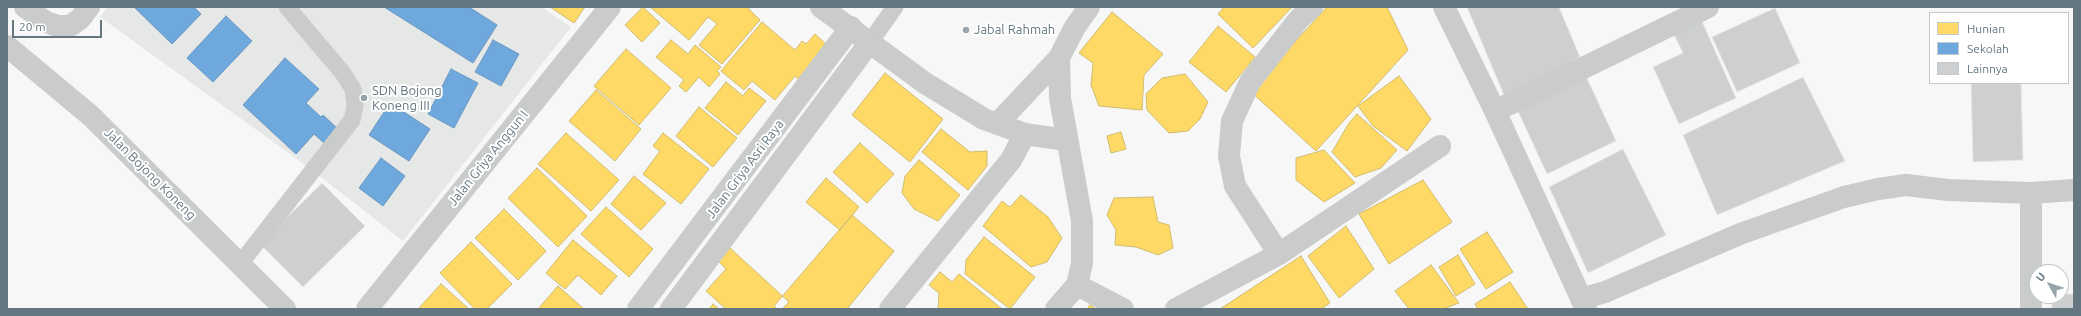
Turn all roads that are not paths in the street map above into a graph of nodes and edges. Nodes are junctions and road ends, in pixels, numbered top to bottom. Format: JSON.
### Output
{"nodes":[{"id":1,"x":25,"y":7,"type":"edge"},
{"id":2,"x":89,"y":7,"type":"edge"},
{"id":3,"x":287,"y":7,"type":"edge"},
{"id":4,"x":610,"y":7,"type":"edge"},
{"id":5,"x":822,"y":7,"type":"edge"},
{"id":6,"x":895,"y":7,"type":"edge"},
{"id":7,"x":1089,"y":7,"type":"edge"},
{"id":8,"x":1312,"y":7,"type":"edge"},
{"id":9,"x":1444,"y":7,"type":"edge"},
{"id":10,"x":1708,"y":7,"type":"edge"},
{"id":11,"x":851,"y":27,"type":"junction"},
{"id":12,"x":870,"y":42,"type":"junction"},
{"id":13,"x":7,"y":46,"type":"edge"},
{"id":14,"x":1059,"y":58,"type":"junction"},
{"id":15,"x":1495,"y":111,"type":"junction"},
{"id":16,"x":997,"y":124,"type":"junction"},
{"id":17,"x":1025,"y":134,"type":"junction"},
{"id":18,"x":1066,"y":140,"type":"junction"},
{"id":19,"x":1440,"y":146,"type":"dead end"},
{"id":20,"x":2074,"y":190,"type":"edge"},
{"id":21,"x":2031,"y":192,"type":"junction"},
{"id":22,"x":1279,"y":254,"type":"junction"},
{"id":23,"x":240,"y":264,"type":"junction"},
{"id":24,"x":667,"y":271,"type":"junction"},
{"id":25,"x":1077,"y":285,"type":"junction"},
{"id":26,"x":688,"y":287,"type":"junction"},
{"id":27,"x":1583,"y":304,"type":"edge"},
{"id":28,"x":285,"y":309,"type":"edge"},
{"id":29,"x":366,"y":309,"type":"edge"},
{"id":30,"x":638,"y":309,"type":"edge"},
{"id":31,"x":671,"y":309,"type":"edge"},
{"id":32,"x":890,"y":309,"type":"edge"},
{"id":33,"x":1056,"y":309,"type":"edge"},
{"id":34,"x":1123,"y":309,"type":"edge"},
{"id":35,"x":1176,"y":309,"type":"edge"},
{"id":36,"x":2032,"y":309,"type":"edge"}],
"edges":[{"from":1,"to":2,"type":"street"},
{"from":3,"to":23,"type":"lane"},
{"from":4,"to":29,"type":"street","name":"Jalan Griya Anggun I"},
{"from":5,"to":11,"type":"street"},
{"from":6,"to":12,"type":"lane"},
{"from":7,"to":14,"type":"street"},
{"from":8,"to":22,"type":"street"},
{"from":9,"to":15,"type":"street"},
{"from":10,"to":15,"type":"street"},
{"from":11,"to":12,"type":"street"},
{"from":11,"to":24,"type":"street","name":"Jalan Griya Asri Raya"},
{"from":12,"to":16,"type":"street"},
{"from":12,"to":26,"type":"street","name":"Jalan Griya Asri Raya"},
{"from":13,"to":23,"type":"street","name":"Jalan Bojong Koneng"},
{"from":14,"to":16,"type":"street"},
{"from":14,"to":18,"type":"street"},
{"from":15,"to":27,"type":"street"},
{"from":16,"to":17,"type":"street"},
{"from":17,"to":18,"type":"street"},
{"from":17,"to":32,"type":"street"},
{"from":18,"to":25,"type":"street"},
{"from":19,"to":22,"type":"street"},
{"from":20,"to":21,"type":"street"},
{"from":21,"to":27,"type":"street"},
{"from":21,"to":36,"type":"street"},
{"from":22,"to":35,"type":"street"},
{"from":23,"to":28,"type":"street","name":"Jalan Bojong Koneng"},
{"from":24,"to":26,"type":"street"},
{"from":24,"to":30,"type":"street","name":"Jalan Griya Asri Raya"},
{"from":25,"to":33,"type":"street"},
{"from":25,"to":34,"type":"street"},
{"from":26,"to":31,"type":"street","name":"Jalan Griya Asri Raya"}]}
